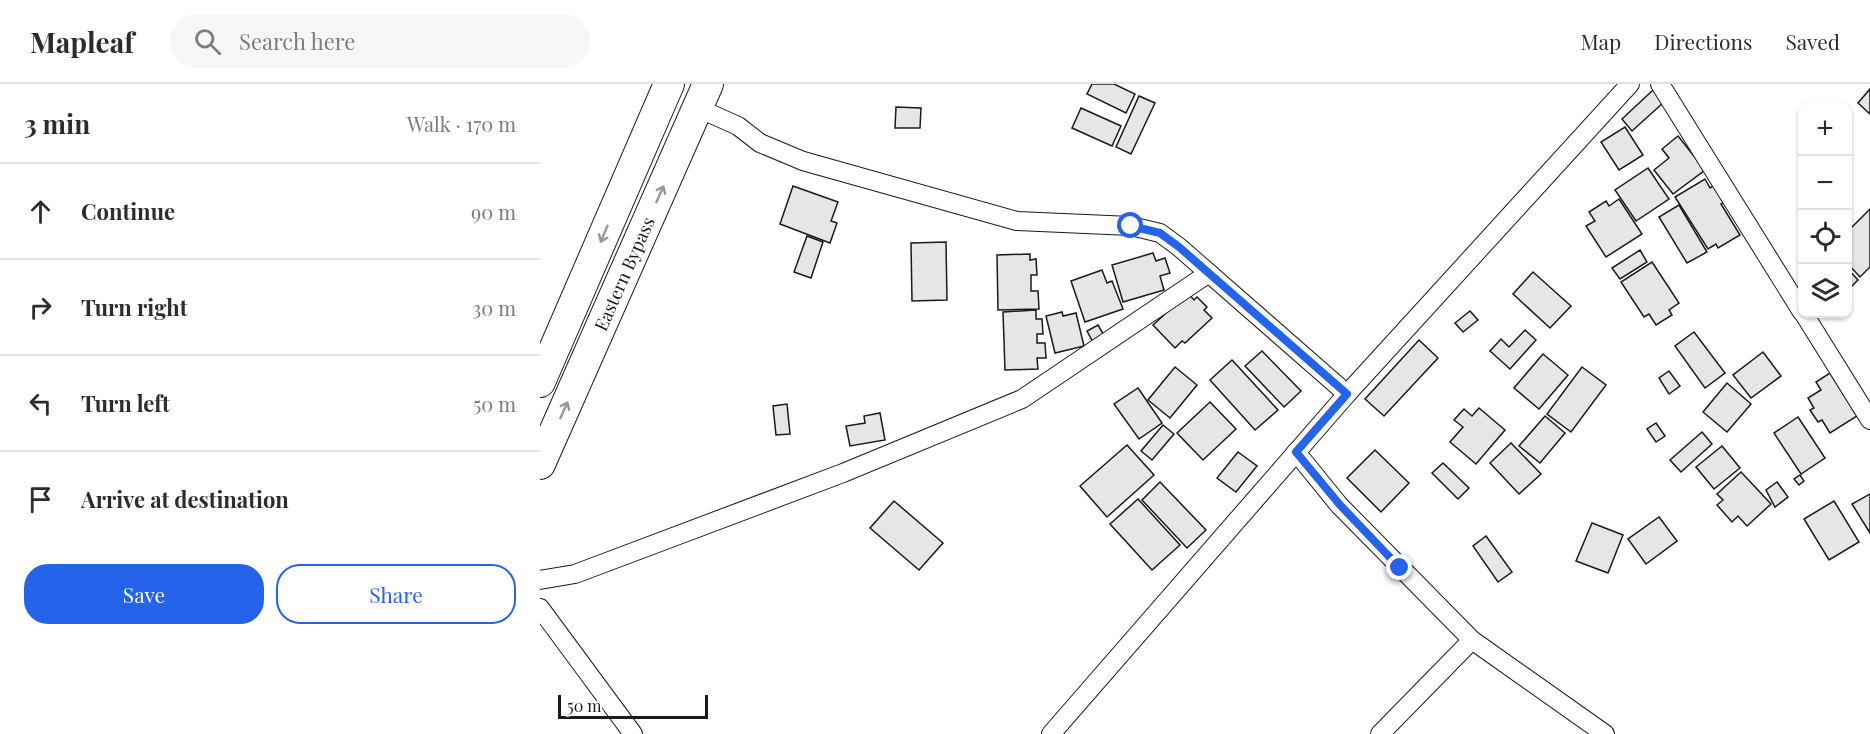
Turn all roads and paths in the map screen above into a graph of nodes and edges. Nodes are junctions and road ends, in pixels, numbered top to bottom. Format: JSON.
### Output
{"nodes":[{"id":1,"x":669,"y":84,"type":"edge"},
{"id":2,"x":1630,"y":84,"type":"edge"},
{"id":3,"x":1660,"y":84,"type":"edge"},
{"id":4,"x":703,"y":96,"type":"edge"},
{"id":5,"x":1209,"y":273,"type":"junction"},
{"id":6,"x":1798,"y":305,"type":"edge"},
{"id":7,"x":1806,"y":318,"type":"edge"},
{"id":8,"x":540,"y":382,"type":"edge"},
{"id":9,"x":1347,"y":394,"type":"junction"},
{"id":10,"x":1870,"y":420,"type":"edge"},
{"id":11,"x":1296,"y":452,"type":"junction"},
{"id":12,"x":540,"y":464,"type":"edge"},
{"id":13,"x":540,"y":580,"type":"edge"},
{"id":14,"x":540,"y":608,"type":"edge"},
{"id":15,"x":1472,"y":640,"type":"junction"},
{"id":16,"x":633,"y":734,"type":"edge"},
{"id":17,"x":1051,"y":734,"type":"edge"},
{"id":18,"x":1380,"y":734,"type":"edge"},
{"id":19,"x":1605,"y":734,"type":"edge"}],
"edges":[{"from":1,"to":8,"type":"highway","name":"Eastern Bypass","one_way":true},
{"from":2,"to":9,"type":"street"},
{"from":3,"to":6,"type":"street"},
{"from":4,"to":5,"type":"street"},
{"from":12,"to":4,"type":"highway","name":"Eastern Bypass","one_way":true},
{"from":5,"to":9,"type":"street"},
{"from":5,"to":13,"type":"street"},
{"from":7,"to":10,"type":"street"},
{"from":9,"to":11,"type":"street"},
{"from":11,"to":15,"type":"street"},
{"from":11,"to":17,"type":"street"},
{"from":14,"to":16,"type":"street"},
{"from":15,"to":18,"type":"street"},
{"from":15,"to":19,"type":"street"}]}
